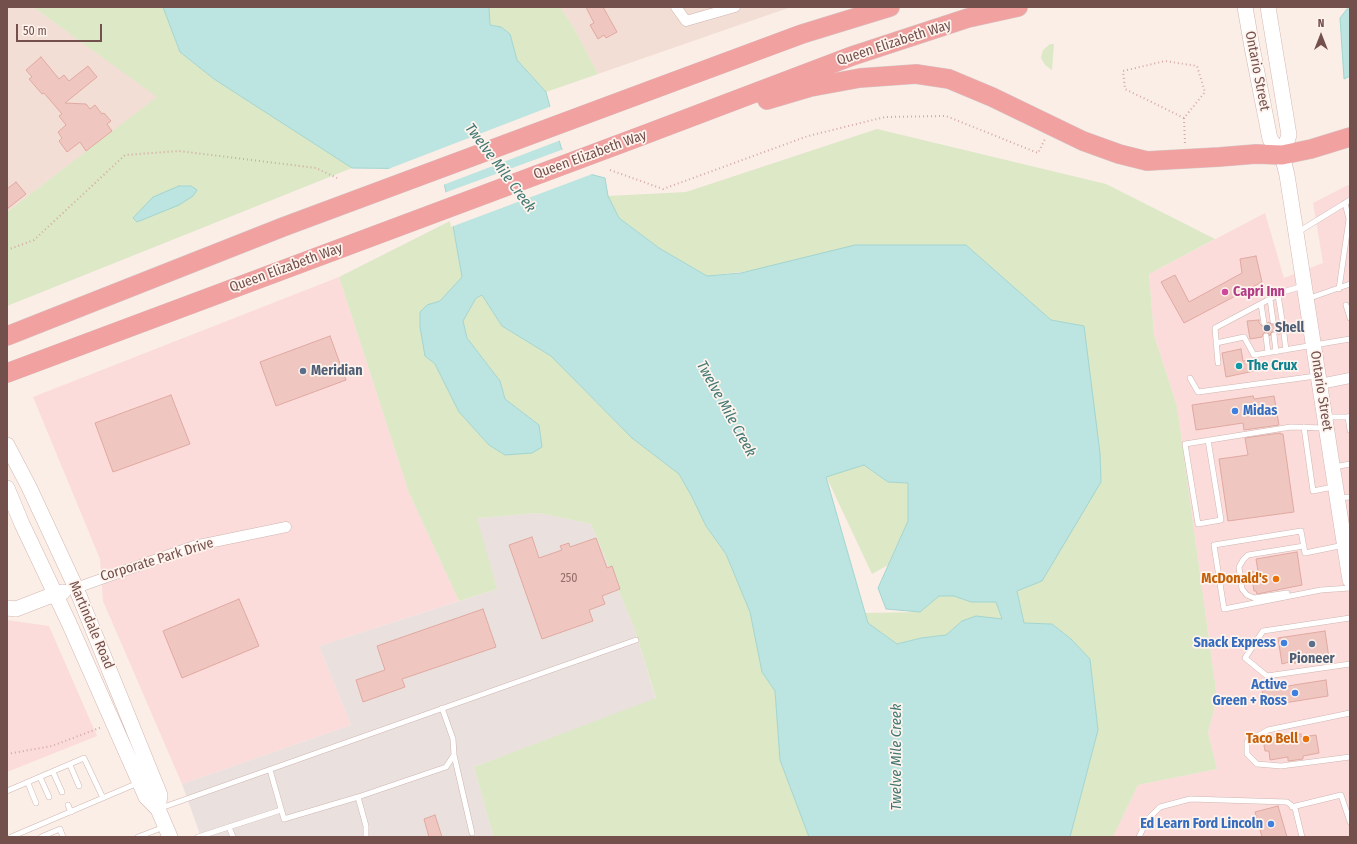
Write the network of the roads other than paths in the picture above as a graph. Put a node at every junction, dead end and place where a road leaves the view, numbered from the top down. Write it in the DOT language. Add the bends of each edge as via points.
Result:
graph roads {
  1 [pos="735,7"];
  2 [pos="855,7"];
  3 [pos="890,7"];
  4 [pos="1018,7"];
  5 [pos="1245,7"];
  6 [pos="1268,7"];
  7 [pos="679,11"];
  8 [pos="802,34"];
  9 [pos="641,136"];
  10 [pos="1350,137"];
  11 [pos="1282,155"];
  12 [pos="1348,201"];
  13 [pos="1349,219"];
  14 [pos="1296,233"];
  15 [pos="1350,284"];
  16 [pos="1339,288"];
  17 [pos="1305,292"];
  18 [pos="1278,295"];
  19 [pos="1270,299"];
  20 [pos="1261,304"];
  21 [pos="1346,305"];
  22 [pos="1350,318"];
  23 [pos="1282,320"];
  24 [pos="1273,322"];
  25 [pos="1264,323"];
  26 [pos="1284,334"];
  27 [pos="1274,335"];
  28 [pos="7,336"];
  29 [pos="1266,336"];
  30 [pos="1350,339"];
  31 [pos="1216,342"];
  32 [pos="1314,346"];
  33 [pos="1286,350"];
  34 [pos="1276,352"];
  35 [pos="1268,353"];
  36 [pos="1218,363"];
  37 [pos="7,373"];
  38 [pos="1190,378"];
  39 [pos="1350,378"];
  40 [pos="1319,380"];
  41 [pos="1349,417"];
  42 [pos="1326,423"];
  43 [pos="1304,427"];
  44 [pos="1350,430"];
  45 [pos="1208,440"];
  46 [pos="7,445"];
  47 [pos="1350,464"];
  48 [pos="1333,467"];
  49 [pos="7,488"];
  50 [pos="1341,494"];
  51 [pos="286,527"];
  52 [pos="1345,545"];
  53 [pos="1304,546"];
  54 [pos="1349,561"];
  55 [pos="1350,580"];
  56 [pos="76,588"];
  57 [pos="1350,588"];
  58 [pos="1305,593"];
  59 [pos="55,594"];
  60 [pos="7,608"];
  61 [pos="1350,618"];
  62 [pos="636,640"];
  63 [pos="1350,664"];
  64 [pos="442,708"];
  65 [pos="1350,713"];
  66 [pos="454,755"];
  67 [pos="1350,757"];
  68 [pos="70,765"];
  69 [pos="270,770"];
  70 [pos="53,772"];
  71 [pos="40,777"];
  72 [pos="139,782"];
  73 [pos="28,783"];
  74 [pos="79,786"];
  75 [pos="7,791"];
  76 [pos="62,792"];
  77 [pos="49,797"];
  78 [pos="358,797"];
  79 [pos="103,798"];
  80 [pos="36,803"];
  81 [pos="68,805"];
  82 [pos="1292,807"];
  83 [pos="158,809"];
  84 [pos="281,810"];
  85 [pos="55,811"];
  86 [pos="71,812"];
  87 [pos="42,816"];
  88 [pos="57,818"];
  89 [pos="1350,822"];
  90 [pos="44,823"];
  91 [pos="229,827"];
  92 [pos="168,832"];
  93 [pos="472,833"];
  94 [pos="11,837"];
  95 [pos="41,837"];
  96 [pos="62,837"];
  97 [pos="138,837"];
  98 [pos="198,837"];
  99 [pos="233,837"];
  100 [pos="366,837"];
  101 [pos="1139,837"];
  102 [pos="1302,837"];
  1 -- 7 [label="street" via="686,21"];
  2 -- 8 [label="highway"];
  3 -- 8 [label="highway"];
  4 -- 9 [label="highway, Queen Elizabeth Way" via="968,18 852,56"];
  5 -- 11 [label="main road, Ontario Street" via="1270,138"];
  6 -- 11 [label="main road, Ontario Street" via="1289,135"];
  8 -- 28 [label="highway" via="283,227"];
  9 -- 11 [label="highway" via="811,87 860,78 916,74 949,79 992,96 1083,141 1147,162 1256,154"];
  9 -- 37 [label="highway, Queen Elizabeth Way"];
  10 -- 11 [label="highway"];
  11 -- 14 [label="main road, Ontario Street"];
  12 -- 13 [label="lane"];
  12 -- 14 [label="lane"];
  13 -- 16 [label="lane"];
  14 -- 17 [label="main road, Ontario Street"];
  15 -- 16 [label="lane"];
  16 -- 17 [label="lane"];
  17 -- 18 [label="lane"];
  17 -- 32 [label="main road, Ontario Street"];
  18 -- 19 [label="lane"];
  18 -- 23 [label="lane"];
  19 -- 20 [label="lane"];
  19 -- 24 [label="lane"];
  20 -- 25 [label="lane"];
  20 -- 31 [label="lane" via="1215,328"];
  21 -- 22 [label="lane"];
  26 -- 33 [label="lane"];
  27 -- 34 [label="lane"];
  29 -- 35 [label="lane"];
  30 -- 32 [label="lane"];
  31 -- 35 [label="lane" via="1244,337 1254,355"];
  31 -- 36 [label="lane"];
  32 -- 33 [label="lane"];
  32 -- 40 [label="main road, Ontario Street"];
  33 -- 34 [label="lane"];
  34 -- 35 [label="lane"];
  38 -- 40 [label="lane" via="1198,392"];
  39 -- 40 [label="street"];
  40 -- 42 [label="main road, Ontario Street"];
  41 -- 42 [label="lane"];
  41 -- 44 [label="lane"];
  42 -- 43 [label="lane"];
  42 -- 48 [label="main road, Ontario Street"];
  43 -- 45 [label="lane"];
  43 -- 50 [label="lane" via="1313,491"];
  45 -- 45 [label="lane" via="1185,444 1198,524 1220,520"];
  46 -- 56 [label="main road, Martindale Road"];
  47 -- 48 [label="lane"];
  48 -- 50 [label="main road, Ontario Street"];
  49 -- 59 [label="main road, Martindale Road"];
  50 -- 52 [label="main road, Ontario Street"];
  51 -- 56 [label="street, Corporate Park Drive" via="194,546"];
  52 -- 53 [label="lane" via="1305,553"];
  52 -- 54 [label="main road, Ontario Street"];
  53 -- 58 [label="lane" via="1248,555 1239,568 1242,589 1254,598 1301,591"];
  53 -- 58 [label="lane" via="1301,531 1214,545 1224,609"];
  54 -- 55 [label="main road, Ontario Street"];
  56 -- 59 [label="main road"];
  56 -- 83 [label="main road, Martindale Road" via="160,795"];
  57 -- 58 [label="lane"];
  59 -- 60 [label="main road" via="16,609"];
  59 -- 72 [label="main road, Martindale Road"];
  61 -- 63 [label="lane" via="1263,631 1245,658 1267,676"];
  62 -- 64 [label="lane"];
  64 -- 66 [label="lane" via="453,739"];
  64 -- 69 [label="lane"];
  65 -- 67 [label="lane" via="1268,730 1247,742 1247,754 1257,764 1280,766"];
  66 -- 78 [label="lane" via="446,767"];
  66 -- 93 [label="lane"];
  68 -- 70 [label="lane"];
  68 -- 74 [label="lane"];
  68 -- 79 [label="lane" via="84,758"];
  69 -- 83 [label="lane"];
  69 -- 84 [label="lane"];
  70 -- 71 [label="lane"];
  70 -- 76 [label="lane"];
  71 -- 73 [label="lane"];
  71 -- 77 [label="lane"];
  72 -- 79 [label="lane"];
  72 -- 83 [label="main road, Martindale Road" via="146,797"];
  73 -- 75 [label="lane"];
  73 -- 80 [label="lane"];
  78 -- 84 [label="lane" via="284,819"];
  78 -- 100 [label="lane" via="366,826"];
  79 -- 86 [label="lane" via="85,802"];
  81 -- 86 [label="lane"];
  82 -- 89 [label="lane" via="1341,795"];
  82 -- 101 [label="lane" via="1287,802 1190,799 1160,807 1147,820"];
  82 -- 102 [label="lane" via="1295,808"];
  83 -- 92 [label="main road, Martindale Road"];
  84 -- 91 [label="lane"];
  85 -- 88 [label="lane"];
  86 -- 88 [label="lane"];
  87 -- 90 [label="lane"];
  88 -- 90 [label="lane"];
  90 -- 94 [label="lane"];
  91 -- 98 [label="lane"];
  91 -- 99 [label="lane"];
  92 -- 97 [label="lane"];
  95 -- 96 [label="lane" via="60,829"];
}
